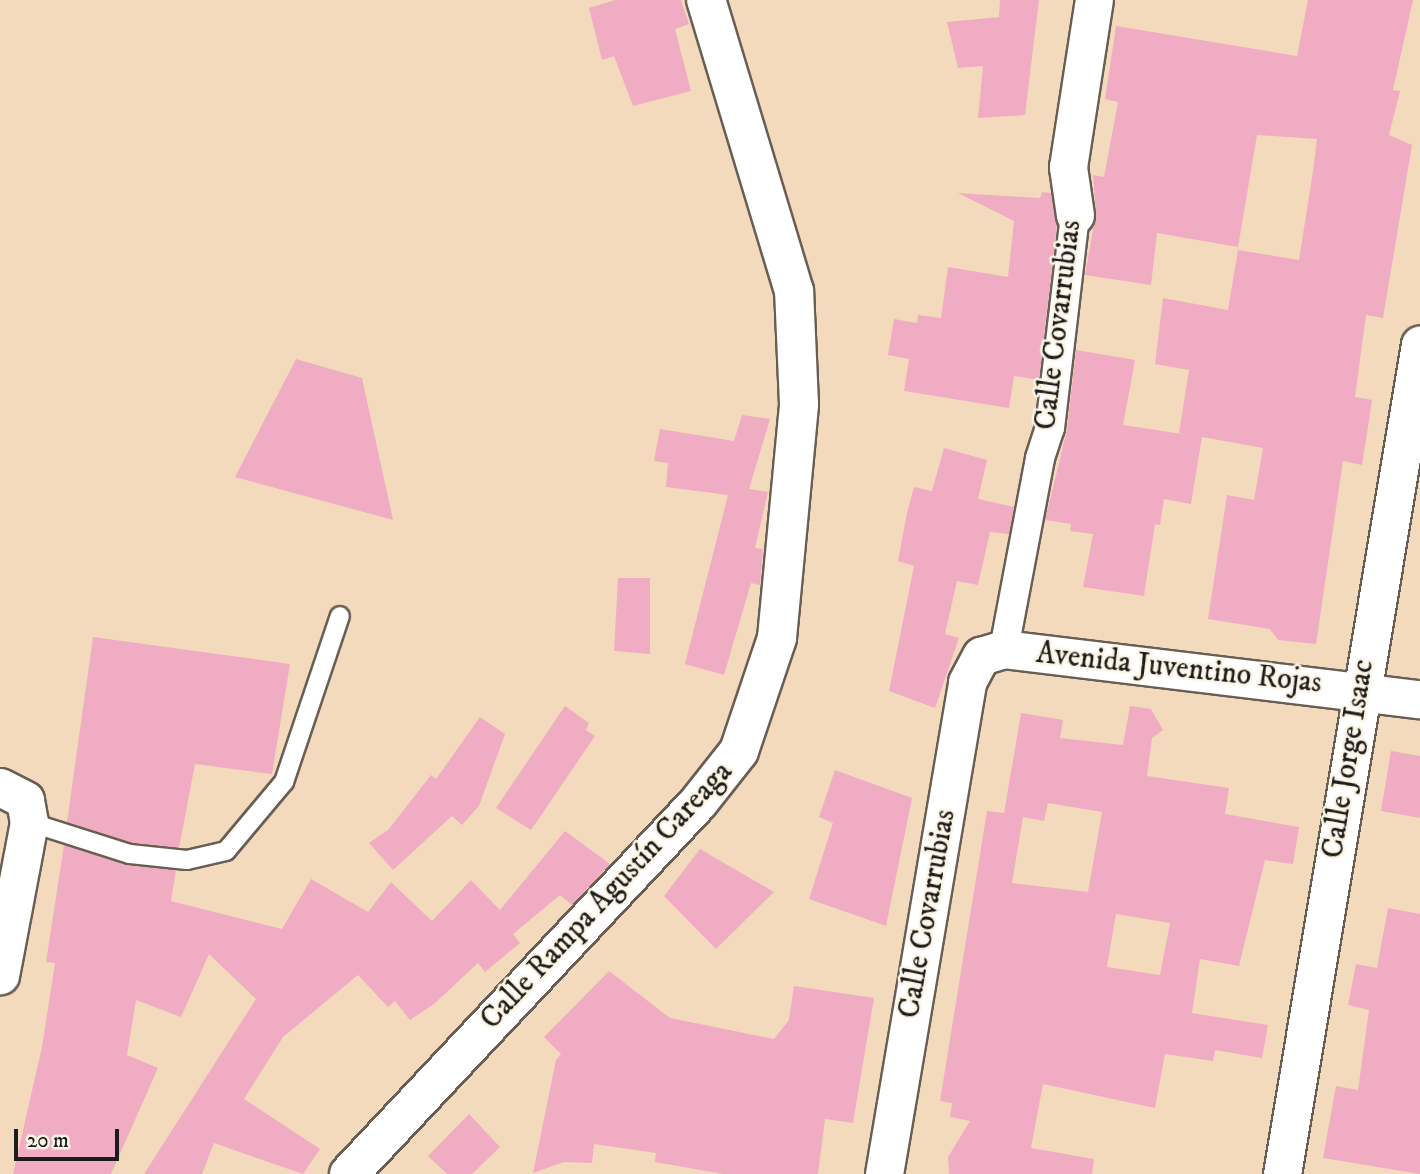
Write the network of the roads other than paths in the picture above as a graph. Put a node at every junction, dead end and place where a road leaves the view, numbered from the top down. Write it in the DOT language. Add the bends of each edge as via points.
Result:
graph roads {
  1 [pos="706,0"];
  2 [pos="1094,0"];
  3 [pos="1075,215"];
  4 [pos="1420,344"];
  5 [pos="340,616"];
  6 [pos="992,652"];
  7 [pos="1360,690"];
  8 [pos="1420,699"];
  9 [pos="0,787"];
  10 [pos="29,822"];
  11 [pos="0,975"];
  12 [pos="349,1174"];
  13 [pos="884,1174"];
  14 [pos="1282,1174"];
  1 -- 12 [label="street, Calle Rampa Agustín Careaga" via="794,290 799,404 777,638 739,751 698,803"];
  2 -- 3 [label="street, Calle Covarrubias" via="1068,167"];
  3 -- 6 [label="street, Calle Covarrubias" via="1050,429"];
  4 -- 7 [label="street, Calle Jorge Isaac"];
  5 -- 10 [label="lane" via="284,782 226,851 187,860 131,854"];
  6 -- 7 [label="street, Avenida Juventino Rojas"];
  6 -- 13 [label="street, Calle Covarrubias" via="967,682"];
  7 -- 8 [label="street, Avenida Juventino Rojas"];
  7 -- 14 [label="street, Calle Jorge Isaac"];
  9 -- 10 [label="street" via="25,800"];
  10 -- 11 [label="street"];
}
